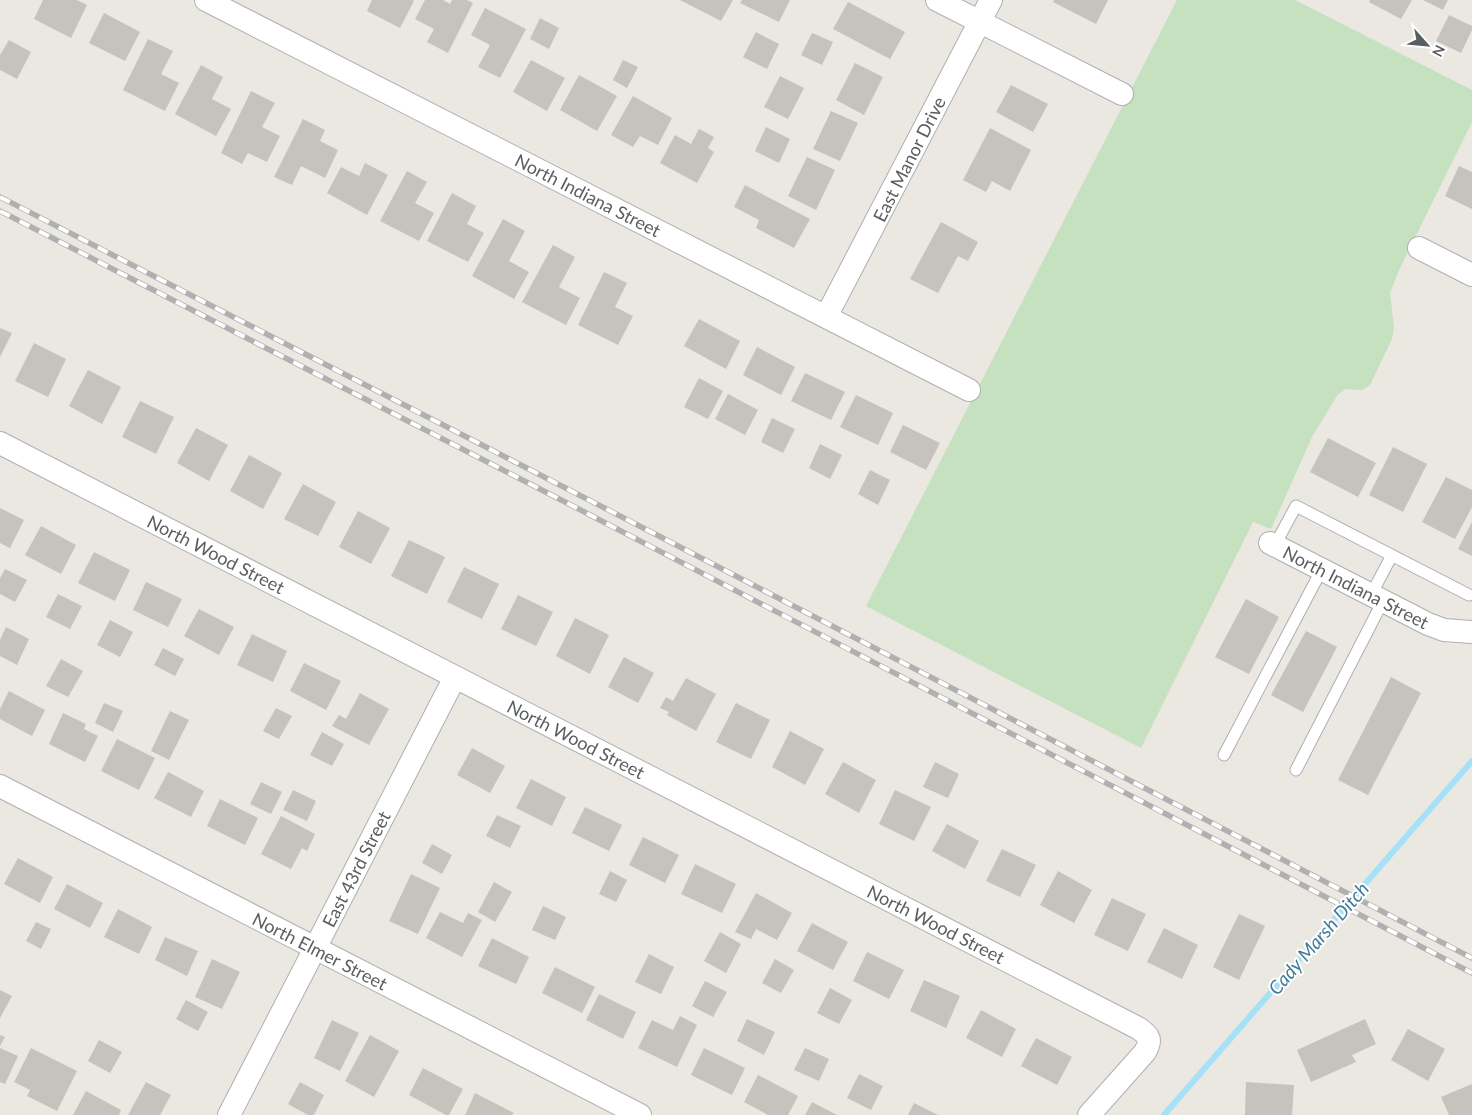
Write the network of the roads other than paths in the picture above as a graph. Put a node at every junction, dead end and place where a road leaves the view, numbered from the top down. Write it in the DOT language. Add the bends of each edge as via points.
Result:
graph roads {
  1 [pos="206,0"];
  2 [pos="937,0"];
  3 [pos="991,0"];
  4 [pos="980,22"];
  5 [pos="1122,94"];
  6 [pos="1419,248"];
  7 [pos="1472,275"];
  8 [pos="826,317"];
  9 [pos="969,390"];
  10 [pos="0,443"];
  11 [pos="1272,544"];
  12 [pos="1392,555"];
  13 [pos="1322,570"];
  14 [pos="1469,595"];
  15 [pos="1377,598"];
  16 [pos="1472,632"];
  17 [pos="455,676"];
  18 [pos="1224,755"];
  19 [pos="1296,770"];
  20 [pos="0,786"];
  21 [pos="315,949"];
  22 [pos="229,1115"];
  23 [pos="640,1115"];
  24 [pos="1089,1115"];
  1 -- 8 [label="street, North Indiana Street"];
  2 -- 4 [label="street"];
  3 -- 4 [label="street, East Manor Drive"];
  4 -- 5 [label="street"];
  4 -- 8 [label="street, East Manor Drive"];
  6 -- 7 [label="street"];
  8 -- 9 [label="street, North Indiana Street"];
  10 -- 17 [label="street, North Wood Street"];
  11 -- 12 [label="lane" via="1296,506"];
  11 -- 13 [label="street, North Indiana Street"];
  12 -- 14 [label="lane"];
  12 -- 15 [label="lane"];
  13 -- 15 [label="street, North Indiana Street"];
  13 -- 18 [label="lane"];
  15 -- 16 [label="street, North Indiana Street" via="1444,630"];
  15 -- 19 [label="lane"];
  17 -- 21 [label="street, East 43rd Street"];
  17 -- 24 [label="street, North Wood Street" via="1146,1033 1149,1044 1145,1052"];
  20 -- 21 [label="street, North Elmer Street"];
  21 -- 22 [label="street, East 43rd Street"];
  21 -- 23 [label="street, North Elmer Street"];
}
